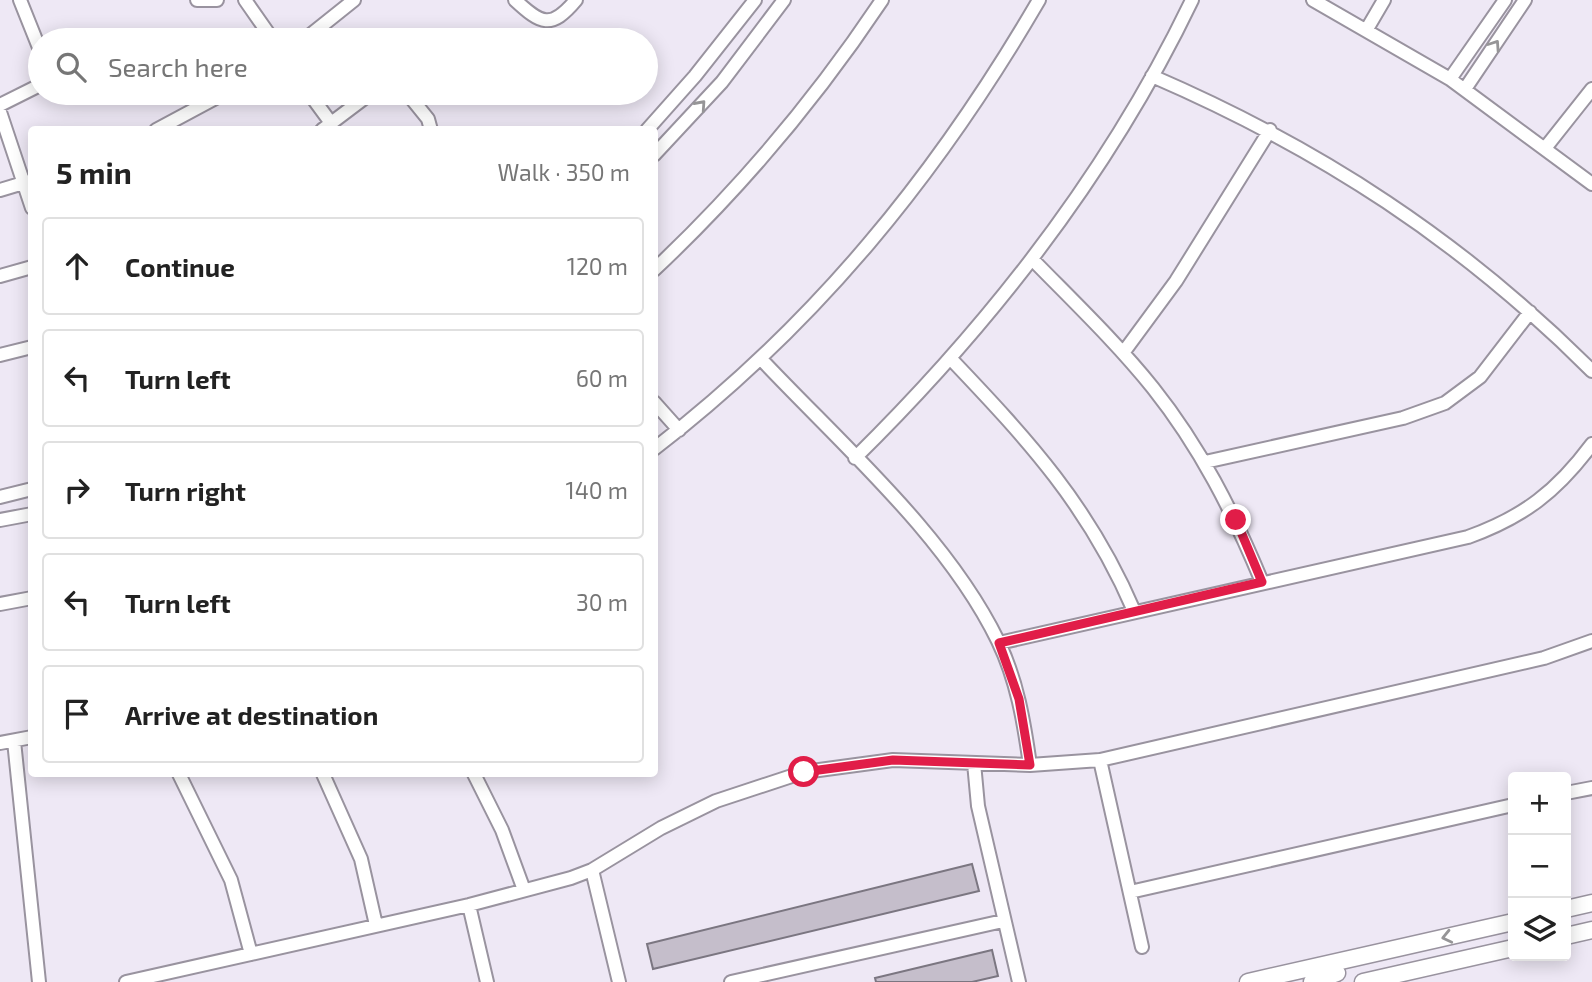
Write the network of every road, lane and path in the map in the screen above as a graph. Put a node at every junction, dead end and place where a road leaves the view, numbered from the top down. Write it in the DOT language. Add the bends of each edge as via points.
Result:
graph roads {
  1 [pos="20,0"];
  2 [pos="197,0"];
  3 [pos="217,0"];
  4 [pos="245,0"];
  5 [pos="354,0"];
  6 [pos="515,0"];
  7 [pos="576,0"];
  8 [pos="755,0"];
  9 [pos="784,0"];
  10 [pos="882,0"];
  11 [pos="1039,0"];
  12 [pos="1192,0"];
  13 [pos="1313,0"];
  14 [pos="1384,0"];
  15 [pos="1504,0"];
  16 [pos="1525,0"];
  17 [pos="31,28"];
  18 [pos="265,28"];
  19 [pos="319,28"];
  20 [pos="1367,29"];
  21 [pos="1152,76"];
  22 [pos="1450,79"];
  23 [pos="1465,89"];
  24 [pos="1592,89"];
  25 [pos="28,91"];
  26 [pos="0,104"];
  27 [pos="203,105"];
  28 [pos="315,105"];
  29 [pos="355,105"];
  30 [pos="417,105"];
  31 [pos="0,112"];
  32 [pos="163,126"];
  33 [pos="326,126"];
  34 [pos="429,126"];
  35 [pos="650,126"];
  36 [pos="1270,130"];
  37 [pos="1546,147"];
  38 [pos="658,151"];
  39 [pos="28,182"];
  40 [pos="1592,184"];
  41 [pos="0,190"];
  42 [pos="1032,260"];
  43 [pos="658,266"];
  44 [pos="28,268"];
  45 [pos="0,276"];
  46 [pos="1530,312"];
  47 [pos="28,348"];
  48 [pos="1123,353"];
  49 [pos="0,355"];
  50 [pos="761,359"];
  51 [pos="951,359"];
  52 [pos="1592,371"];
  53 [pos="658,407"];
  54 [pos="678,430"];
  55 [pos="1592,444"];
  56 [pos="658,446"];
  57 [pos="855,458"];
  58 [pos="1205,462"];
  59 [pos="28,490"];
  60 [pos="0,497"];
  61 [pos="28,514"];
  62 [pos="0,520"];
  63 [pos="1262,582"];
  64 [pos="28,599"];
  65 [pos="0,604"];
  66 [pos="1134,611"];
  67 [pos="1592,640"];
  68 [pos="999,643"];
  69 [pos="28,738"];
  70 [pos="14,741"];
  71 [pos="0,743"];
  72 [pos="1100,760"];
  73 [pos="974,763"];
  74 [pos="1030,765"];
  75 [pos="180,777"];
  76 [pos="324,777"];
  77 [pos="476,777"];
  78 [pos="1592,788"];
  79 [pos="1571,792"];
  80 [pos="1508,806"];
  81 [pos="592,870"];
  82 [pos="524,890"];
  83 [pos="1130,892"];
  84 [pos="1592,903"];
  85 [pos="469,905"];
  86 [pos="1571,908"];
  87 [pos="1003,921"];
  88 [pos="1508,923"];
  89 [pos="376,925"];
  90 [pos="1592,930"];
  91 [pos="1571,935"];
  92 [pos="1142,947"];
  93 [pos="1508,949"];
  94 [pos="1377,953"];
  95 [pos="251,954"];
  96 [pos="39,982"];
  97 [pos="126,982"];
  98 [pos="487,982"];
  99 [pos="619,982"];
  100 [pos="731,982"];
  101 [pos="1019,982"];
  102 [pos="1248,982"];
  103 [pos="1312,982"];
  104 [pos="1363,982"];
  1 -- 17 [label="street"];
  2 -- 3 [label="street"];
  4 -- 18 [label="street"];
  5 -- 19 [label="street"];
  6 -- 7 [label="street" via="534,18 549,21 563,15"];
  8 -- 35 [label="street"];
  38 -- 9 [label="street, one-way" via="722,82"];
  10 -- 43 [label="street" via="825,82 761,161"];
  11 -- 50 [label="street" via="996,74 909,196 820,301"];
  12 -- 21 [label="street"];
  13 -- 20 [label="street"];
  14 -- 20 [label="street"];
  15 -- 22 [label="street"];
  23 -- 16 [label="street, one-way"];
  20 -- 22 [label="street"];
  21 -- 36 [label="street"];
  21 -- 42 [label="street" via="1096,170"];
  22 -- 23 [label="street"];
  23 -- 37 [label="street"];
  24 -- 37 [label="street"];
  25 -- 26 [label="street"];
  27 -- 32 [label="street"];
  28 -- 33 [label="street"];
  29 -- 33 [label="street"];
  30 -- 34 [label="street"];
  31 -- 39 [label="street"];
  36 -- 46 [label="street" via="1369,188 1432,232"];
  36 -- 48 [label="street" via="1205,238"];
  37 -- 40 [label="street"];
  39 -- 41 [label="street"];
  42 -- 48 [label="street"];
  42 -- 51 [label="street"];
  44 -- 45 [label="street"];
  46 -- 52 [label="street"];
  46 -- 58 [label="street" via="1480,377 1445,403 1403,418"];
  47 -- 49 [label="street"];
  48 -- 58 [label="street"];
  50 -- 54 [label="street"];
  50 -- 57 [label="street"];
  51 -- 57 [label="street"];
  51 -- 66 [label="street" via="1027,439 1068,491 1104,549"];
  53 -- 54 [label="street"];
  54 -- 56 [label="street"];
  55 -- 63 [label="street" via="1539,503 1498,526 1468,537"];
  57 -- 68 [label="street" via="957,571"];
  58 -- 63 [label="street"];
  59 -- 60 [label="street"];
  61 -- 62 [label="street"];
  63 -- 66 [label="street"];
  64 -- 65 [label="street"];
  66 -- 68 [label="street"];
  67 -- 72 [label="street" via="1544,658"];
  68 -- 74 [label="street" via="1019,699"];
  69 -- 70 [label="street"];
  70 -- 71 [label="street"];
  70 -- 96 [label="street"];
  72 -- 74 [label="street"];
  72 -- 83 [label="street"];
  73 -- 74 [label="street"];
  73 -- 81 [label="street" via="848,764 774,781 688,814"];
  73 -- 87 [label="street" via="978,806"];
  75 -- 95 [label="street" via="231,880"];
  76 -- 89 [label="street" via="361,859"];
  77 -- 82 [label="street"];
  78 -- 79 [label="street"];
  80 -- 83 [label="street"];
  81 -- 82 [label="street"];
  81 -- 99 [label="street"];
  82 -- 85 [label="street"];
  83 -- 92 [label="street"];
  84 -- 86 [label="street"];
  85 -- 89 [label="street"];
  85 -- 98 [label="street"];
  87 -- 100 [label="street"];
  87 -- 101 [label="street"];
  88 -- 94 [label="street, one-way"];
  89 -- 95 [label="street"];
  90 -- 91 [label="street"];
  93 -- 104 [label="street"];
  94 -- 102 [label="street"];
  94 -- 103 [label="street" via="1353,969"];
  95 -- 97 [label="street"];
}
